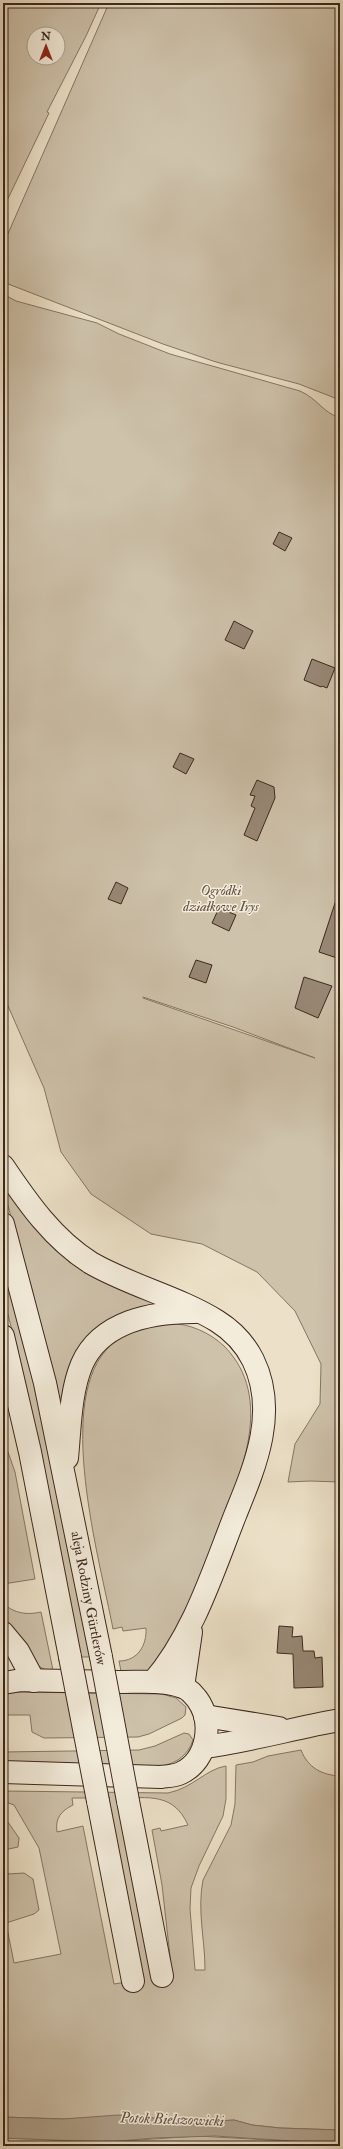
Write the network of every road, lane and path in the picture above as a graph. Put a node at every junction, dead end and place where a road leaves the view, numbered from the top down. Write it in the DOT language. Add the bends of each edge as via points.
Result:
graph roads {
  1 [pos="3,1166"];
  2 [pos="3,1224"];
  3 [pos="199,1312"];
  4 [pos="3,1336"];
  5 [pos="3,1402"];
  6 [pos="30,1452"];
  7 [pos="65,1477"];
  8 [pos="192,1623"];
  9 [pos="3,1633"];
  10 [pos="4,1678"];
  11 [pos="34,1680"];
  12 [pos="153,1682"];
  13 [pos="183,1687"];
  14 [pos="205,1716"];
  15 [pos="340,1720"];
  16 [pos="288,1729"];
  17 [pos="204,1748"];
  18 [pos="3,1772"];
  19 [pos="162,1976"];
  20 [pos="133,1982"];
  1 -- 3 [label="main road" via="27,1202 56,1236 90,1262"];
  2 -- 7 [label="main road, aleja Rodziny Gürtlerów" via="36,1346"];
  3 -- 7 [label="main road" via="177,1312 140,1319 116,1327 94,1344 82,1364 76,1383"];
  3 -- 8 [label="main road" via="218,1321 248,1349 260,1375 265,1400 264,1424 258,1455"];
  4 -- 6 [label="main road"];
  5 -- 6 [label="main road"];
  6 -- 20 [label="main road, bridge"];
  7 -- 19 [label="main road, aleja Rodziny Gürtlerów, bridge"];
  8 -- 12 [label="main road" via="168,1663"];
  8 -- 13 [label="main road"];
  9 -- 11 [label="main road" via="18,1651"];
  10 -- 11 [label="main road"];
  11 -- 12 [label="main road"];
  12 -- 13 [label="main road"];
  13 -- 14 [label="main road" via="197,1699"];
  14 -- 16 [label="main road"];
  14 -- 17 [label="main road"];
  15 -- 16 [label="main road"];
  16 -- 17 [label="main road"];
  17 -- 18 [label="main road" via="198,1760 182,1773 170,1776"];
}
